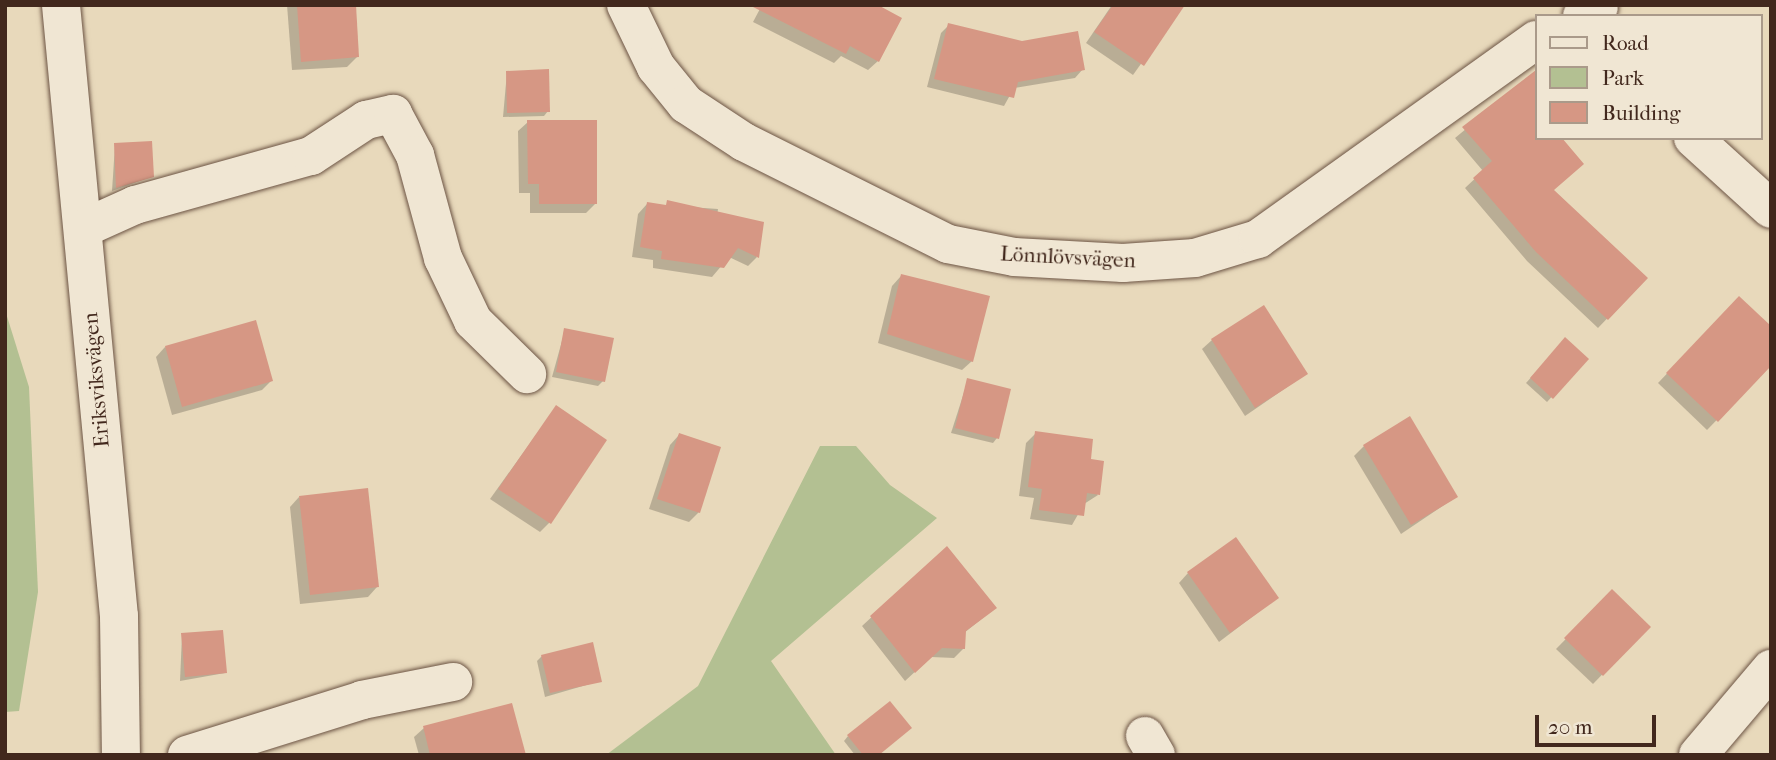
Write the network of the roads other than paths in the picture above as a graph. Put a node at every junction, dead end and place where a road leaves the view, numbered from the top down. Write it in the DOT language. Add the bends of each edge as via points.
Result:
graph roads {
  1 [pos="61,5"];
  2 [pos="626,5"];
  3 [pos="1534,41"];
  4 [pos="1695,140"];
  5 [pos="1771,209"];
  6 [pos="84,228"];
  7 [pos="527,374"];
  8 [pos="1771,669"];
  9 [pos="453,682"];
  10 [pos="121,755"];
  11 [pos="187,755"];
  12 [pos="1698,755"];
  1 -- 6 [label="street, Eriksviksvägen"];
  2 -- 3 [label="street, Lönnlövsvägen" via="656,67 686,104 744,142 948,244 1014,257 1123,263 1195,258 1258,239"];
  4 -- 5 [label="street"];
  6 -- 7 [label="street" via="135,205 311,156 366,120 393,114 415,155 443,258 473,321"];
  6 -- 10 [label="street, Eriksviksvägen" via="118,616"];
  8 -- 12 [label="street"];
  9 -- 11 [label="street" via="362,700"];
}
